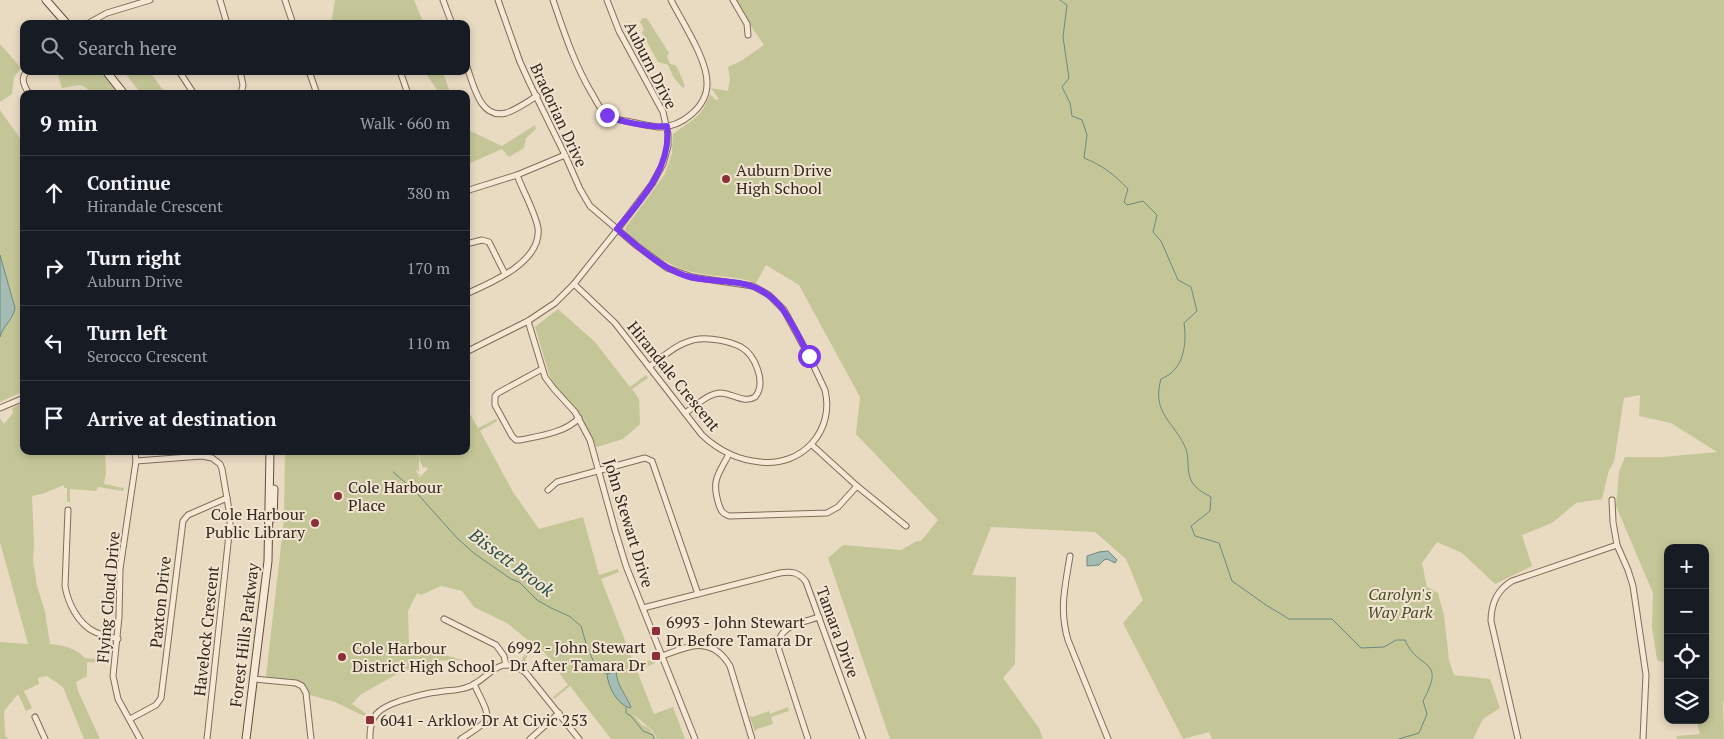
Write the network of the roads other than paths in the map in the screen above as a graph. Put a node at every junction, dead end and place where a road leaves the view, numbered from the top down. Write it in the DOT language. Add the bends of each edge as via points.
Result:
graph roads {
  1 [pos="46,0"];
  2 [pos="150,0"];
  3 [pos="220,0"];
  4 [pos="285,0"];
  5 [pos="443,0"];
  6 [pos="498,0"];
  7 [pos="554,0"];
  8 [pos="607,0"];
  9 [pos="671,0"];
  10 [pos="733,0"];
  11 [pos="64,20"];
  12 [pos="94,20"];
  13 [pos="226,20"];
  14 [pos="292,20"];
  15 [pos="450,20"];
  16 [pos="748,36"];
  17 [pos="470,74"];
  18 [pos="24,75"];
  19 [pos="109,75"];
  20 [pos="182,75"];
  21 [pos="241,75"];
  22 [pos="311,75"];
  23 [pos="401,75"];
  24 [pos="27,90"];
  25 [pos="121,90"];
  26 [pos="191,90"];
  27 [pos="242,90"];
  28 [pos="316,90"];
  29 [pos="407,90"];
  30 [pos="537,96"];
  31 [pos="667,126"];
  32 [pos="565,155"];
  33 [pos="517,175"];
  34 [pos="470,190"];
  35 [pos="617,229"];
  36 [pos="470,243"];
  37 [pos="505,274"];
  38 [pos="574,284"];
  39 [pos="470,292"];
  40 [pos="528,321"];
  41 [pos="470,350"];
  42 [pos="649,366"];
  43 [pos="542,369"];
  44 [pos="20,400"];
  45 [pos="0,408"];
  46 [pos="686,413"];
  47 [pos="579,418"];
  48 [pos="812,445"];
  49 [pos="729,454"];
  50 [pos="135,455"];
  51 [pos="270,455"];
  52 [pos="274,455"];
  53 [pos="136,461"];
  54 [pos="598,470"];
  55 [pos="857,486"];
  56 [pos="548,490"];
  57 [pos="227,498"];
  58 [pos="1612,500"];
  59 [pos="68,510"];
  60 [pos="906,526"];
  61 [pos="269,535"];
  62 [pos="1616,545"];
  63 [pos="1070,556"];
  64 [pos="698,594"];
  65 [pos="643,608"];
  66 [pos="819,617"];
  67 [pos="444,619"];
  68 [pos="118,639"];
  69 [pos="662,656"];
  70 [pos="506,664"];
  71 [pos="253,679"];
  72 [pos="474,684"];
  73 [pos="559,713"];
  74 [pos="36,717"];
  75 [pos="130,719"];
  76 [pos="45,739"];
  77 [pos="140,739"];
  78 [pos="208,739"];
  79 [pos="246,739"];
  80 [pos="311,739"];
  81 [pos="370,739"];
  82 [pos="460,739"];
  83 [pos="530,739"];
  84 [pos="579,739"];
  85 [pos="695,739"];
  86 [pos="752,739"];
  87 [pos="808,739"];
  88 [pos="863,739"];
  89 [pos="1108,739"];
  90 [pos="1518,739"];
  91 [pos="1643,739"];
  1 -- 11 [label="main road"];
  2 -- 12 [label="street" via="107,12"];
  3 -- 13 [label="street"];
  4 -- 14 [label="street"];
  5 -- 15 [label="street"];
  6 -- 30 [label="street, Bradorian Drive" via="520,62"];
  7 -- 31 [label="street" via="570,52 604,113 616,120"];
  8 -- 31 [label="street, Auburn Drive"];
  9 -- 31 [label="street" via="705,65 708,86 704,101 698,108 684,120"];
  10 -- 16 [label="street" via="747,24"];
  17 -- 30 [label="street" via="485,108 498,114 508,113"];
  18 -- 24 [label="street" via="22,78"];
  19 -- 25 [label="main road"];
  20 -- 26 [label="street"];
  21 -- 27 [label="street"];
  22 -- 28 [label="street"];
  23 -- 29 [label="street"];
  30 -- 32 [label="street, Bradorian Drive"];
  31 -- 35 [label="street, Auburn Drive" via="668,146 660,171"];
  32 -- 33 [label="street"];
  32 -- 35 [label="street, Bradorian Drive" via="585,199"];
  33 -- 34 [label="street"];
  33 -- 37 [label="street" via="538,234 531,254"];
  35 -- 38 [label="street, Auburn Drive"];
  35 -- 48 [label="street, Hirandale Crescent" via="667,268 692,277 753,286 782,306 824,385 825,422"];
  36 -- 37 [label="street" via="488,241"];
  37 -- 39 [label="street"];
  38 -- 40 [label="street, Auburn Drive" via="555,303"];
  38 -- 42 [label="street, Hirandale Crescent" via="615,323"];
  40 -- 41 [label="street, Auburn Drive"];
  40 -- 43 [label="street, John Stewart Drive"];
  42 -- 46 [label="street, Hirandale Crescent"];
  42 -- 46 [label="street" via="675,348 697,339 728,342 749,354 760,377 755,397 747,400 715,394"];
  43 -- 47 [label="street, John Stewart Drive" via="554,390"];
  43 -- 47 [label="street" via="495,396 495,407 512,436 522,440 566,427"];
  44 -- 45 [label="street"];
  46 -- 49 [label="street, Hirandale Crescent" via="702,435"];
  47 -- 54 [label="street, John Stewart Drive" via="590,440"];
  48 -- 49 [label="street, Hirandale Crescent" via="797,456 778,462 760,462"];
  48 -- 55 [label="street"];
  49 -- 55 [label="street" via="715,488 720,509 730,516 827,514 838,508"];
  50 -- 53 [label="street, Flying Cloud Drive"];
  51 -- 61 [label="main road, Forest Hills Parkway"];
  52 -- 61 [label="main road, Forest Hills Parkway"];
  53 -- 57 [label="street, Havelock Crescent" via="210,456 221,466"];
  53 -- 68 [label="street, Flying Cloud Drive" via="120,568"];
  54 -- 56 [label="street" via="558,482"];
  54 -- 64 [label="street" via="645,458 653,462"];
  54 -- 65 [label="street, John Stewart Drive"];
  55 -- 60 [label="street"];
  57 -- 75 [label="street, Paxton Drive" via="183,520 161,698 156,705"];
  57 -- 78 [label="street, Havelock Crescent" via="230,525"];
  58 -- 62 [label="street"];
  59 -- 68 [label="street" via="66,592 76,614 87,627 98,634"];
  61 -- 71 [label="main road, Forest Hills Parkway"];
  62 -- 90 [label="street" via="1512,581 1496,598 1491,621"];
  62 -- 91 [label="street" via="1633,586 1646,675"];
  63 -- 89 [label="street" via="1063,600 1064,625"];
  64 -- 65 [label="street, Tamara Drive"];
  64 -- 66 [label="street, Tamara Drive" via="792,572 806,582"];
  65 -- 69 [label="street, John Stewart Drive"];
  66 -- 87 [label="street" via="789,627 778,642"];
  66 -- 88 [label="street, Tamara Drive"];
  67 -- 70 [label="street" via="496,645"];
  68 -- 75 [label="street, Flying Cloud Drive" via="114,682 118,699"];
  69 -- 85 [label="street, John Stewart Drive"];
  69 -- 86 [label="street" via="694,645 711,648 723,656 730,666"];
  70 -- 72 [label="street"];
  70 -- 73 [label="street" via="526,672"];
  71 -- 79 [label="main road, Forest Hills Parkway"];
  71 -- 80 [label="street" via="296,683 303,687"];
  72 -- 81 [label="street" via="384,706 372,720"];
  72 -- 82 [label="street" via="486,711 486,719"];
  73 -- 83 [label="street"];
  73 -- 84 [label="street"];
  74 -- 76 [label="street"];
  75 -- 77 [label="street, Flying Cloud Drive"];
}
